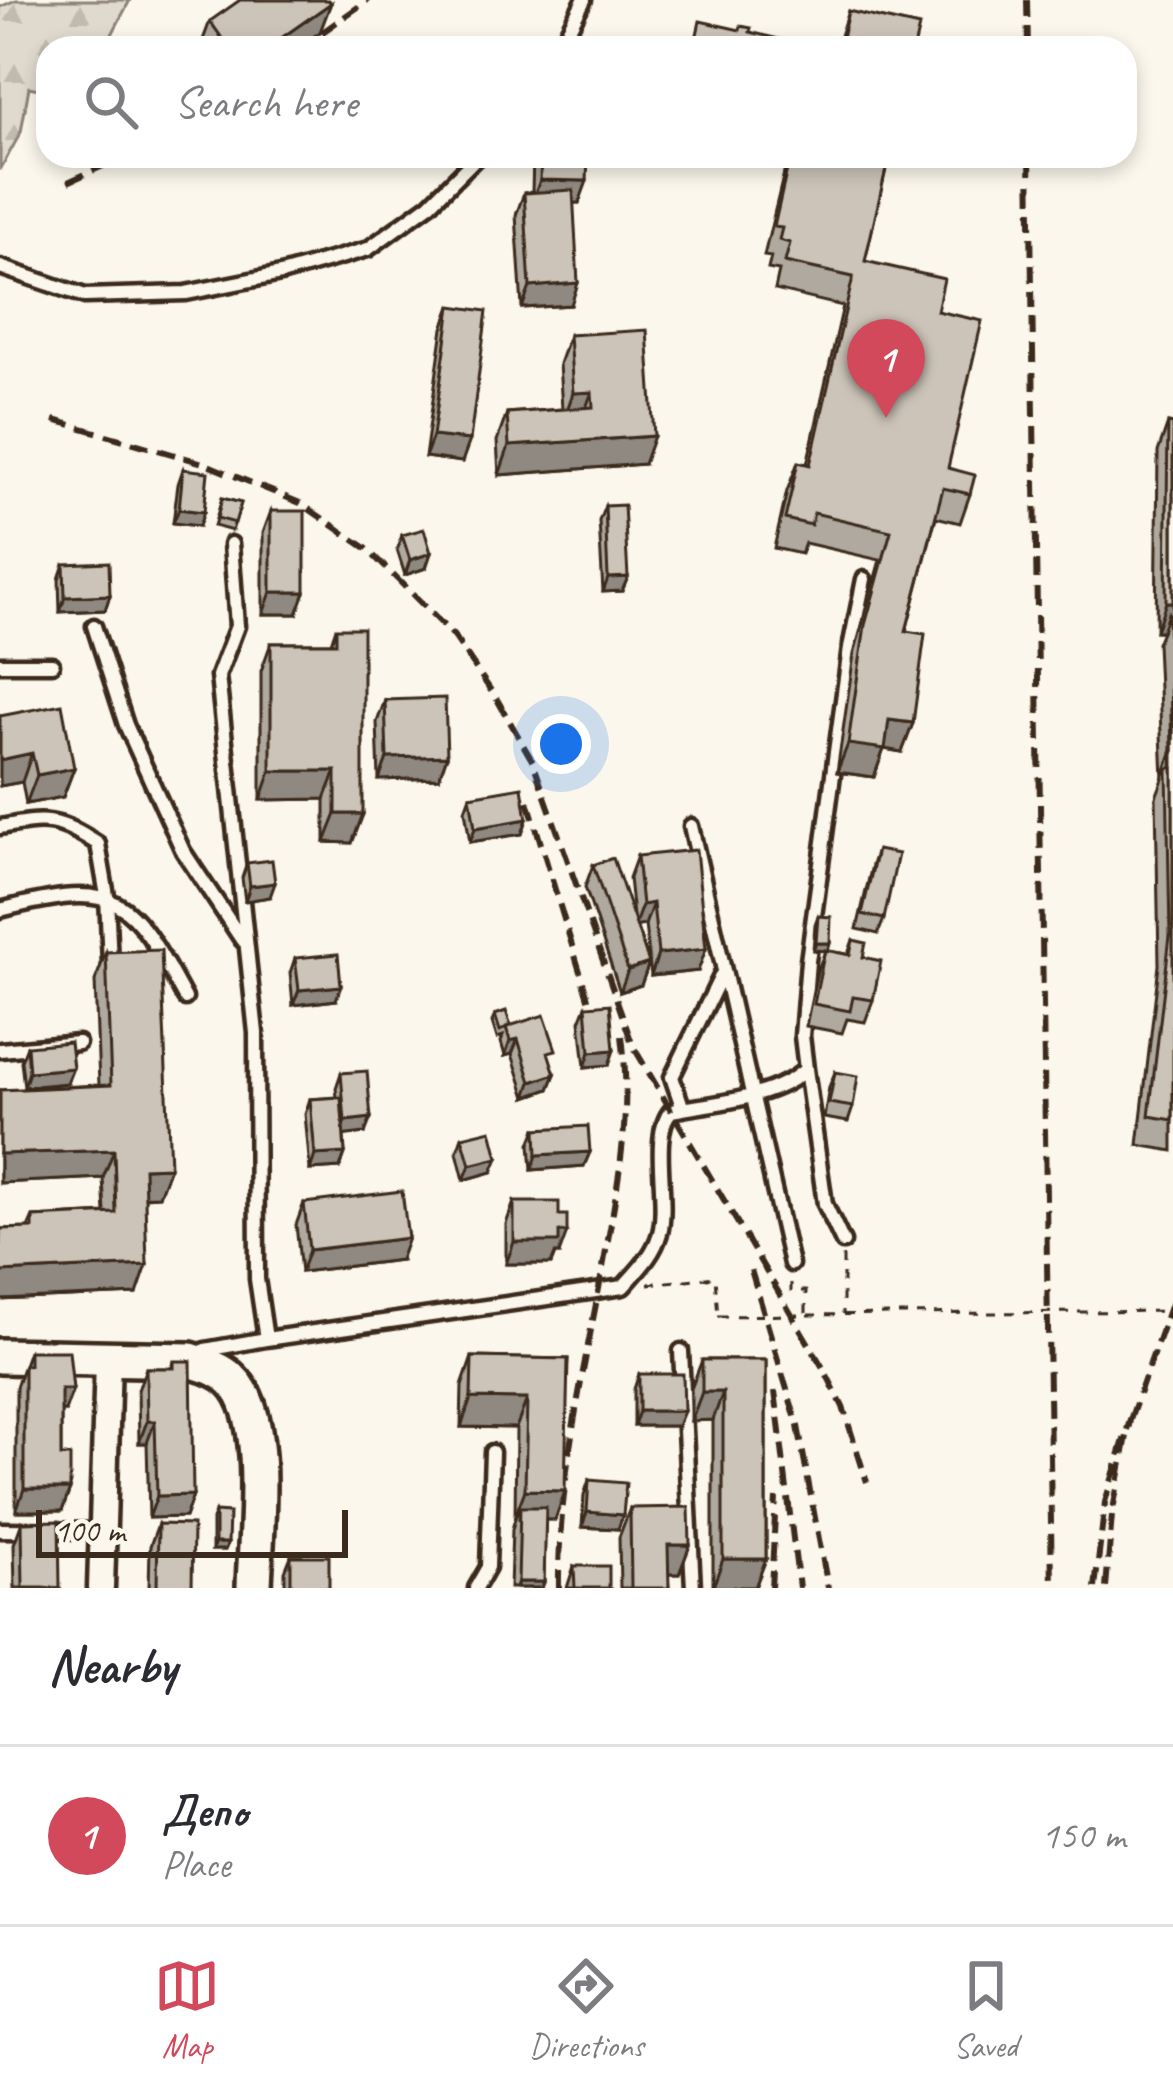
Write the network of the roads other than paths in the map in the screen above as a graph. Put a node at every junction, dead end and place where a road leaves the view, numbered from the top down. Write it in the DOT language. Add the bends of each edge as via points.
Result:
graph roads {
  1 [pos="584,0"];
  2 [pos="565,36"];
  3 [pos="466,168"];
  4 [pos="0,267"];
  5 [pos="231,544"];
  6 [pos="864,579"];
  7 [pos="94,626"];
  8 [pos="0,664"];
  9 [pos="52,664"];
  10 [pos="0,826"];
  11 [pos="691,826"];
  12 [pos="107,896"];
  13 [pos="0,910"];
  14 [pos="246,946"];
  15 [pos="110,965"];
  16 [pos="724,971"];
  17 [pos="185,998"];
  18 [pos="78,1043"];
  19 [pos="0,1050"];
  20 [pos="806,1069"];
  21 [pos="751,1094"];
  22 [pos="682,1109"];
  23 [pos="843,1242"];
  24 [pos="791,1264"];
  25 [pos="266,1339"];
  26 [pos="681,1351"];
  27 [pos="0,1356"];
  28 [pos="108,1360"];
  29 [pos="190,1360"];
  30 [pos="492,1452"];
  31 [pos="670,1514"];
  32 [pos="689,1514"];
  33 [pos="0,1531"];
  34 [pos="103,1531"];
  35 [pos="101,1588"];
  36 [pos="254,1588"];
  37 [pos="476,1588"];
  38 [pos="693,1588"];
  1 -- 2 [label="lane"];
  3 -- 4 [label="lane" via="368,249 281,274 186,293 85,296"];
  5 -- 14 [label="lane" via="237,626 218,676"];
  6 -- 20 [label="lane" via="808,961"];
  7 -- 14 [label="lane" via="126,725 183,850"];
  8 -- 9 [label="lane"];
  10 -- 12 [label="lane" via="41,818 98,844"];
  11 -- 16 [label="lane"];
  12 -- 13 [label="lane" via="51,897"];
  12 -- 15 [label="lane"];
  12 -- 17 [label="lane" via="147,927"];
  14 -- 25 [label="lane"];
  16 -- 21 [label="lane"];
  16 -- 22 [label="lane" via="672,1077"];
  18 -- 19 [label="lane"];
  20 -- 21 [label="lane"];
  20 -- 23 [label="lane" via="825,1204"];
  21 -- 22 [label="lane"];
  21 -- 24 [label="lane"];
  22 -- 25 [label="lane" via="665,1118 661,1139 662,1229 623,1287"];
  25 -- 29 [label="lane"];
  26 -- 32 [label="lane"];
  27 -- 28 [label="main road"];
  28 -- 29 [label="main road"];
  28 -- 34 [label="street"];
  29 -- 36 [label="main road" via="232,1379 252,1414"];
  30 -- 37 [label="lane" via="488,1567"];
  31 -- 32 [label="lane"];
  32 -- 38 [label="lane"];
  33 -- 34 [label="lane"];
  34 -- 35 [label="street"];
}
